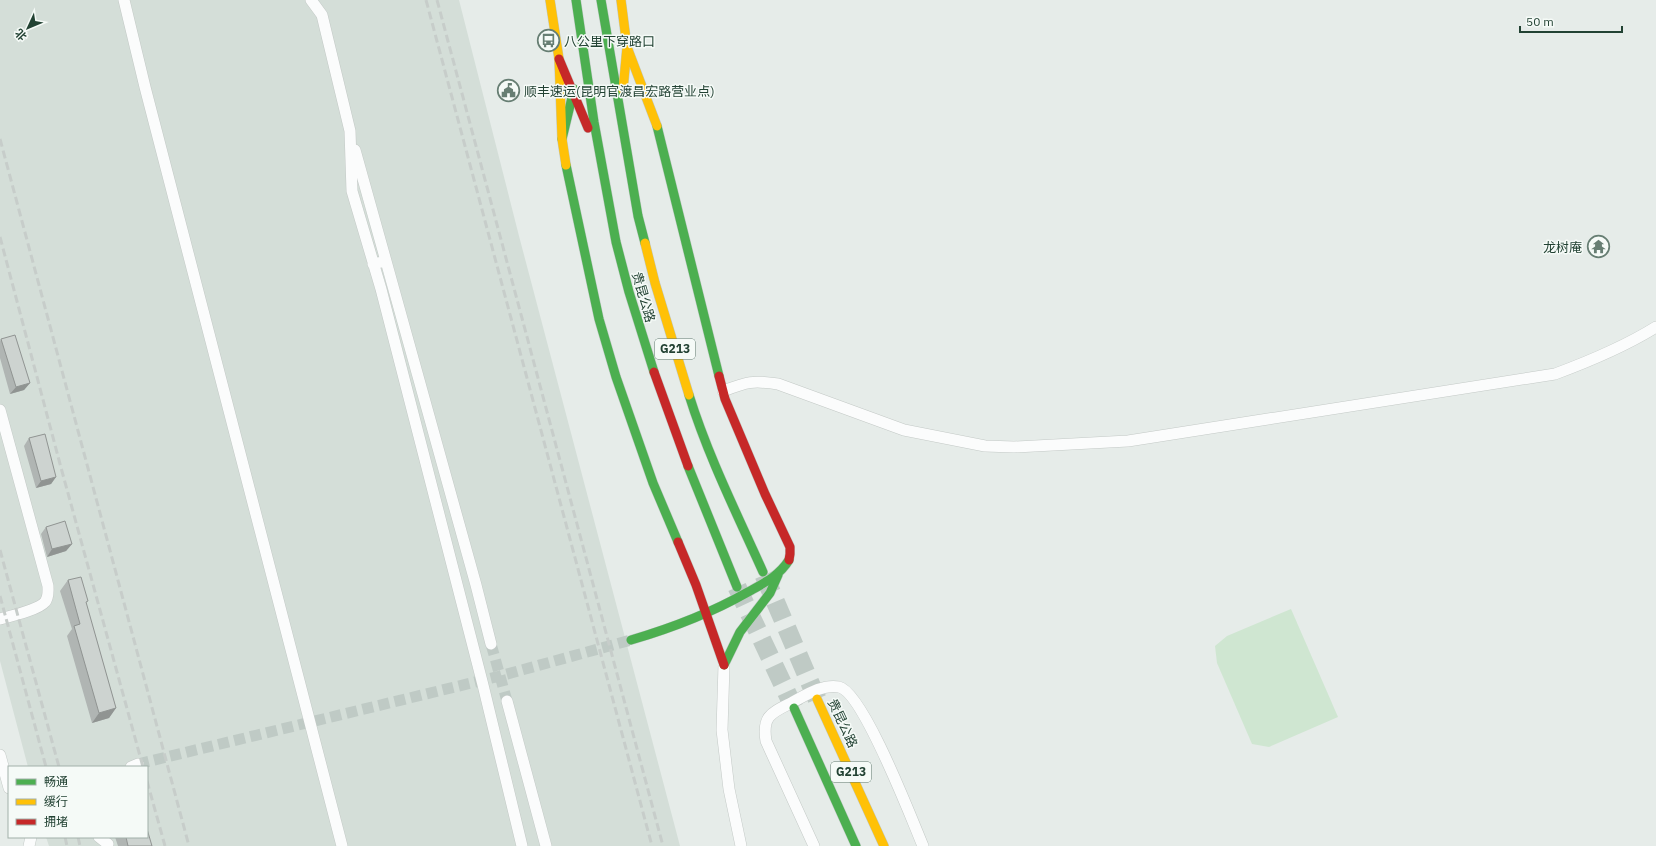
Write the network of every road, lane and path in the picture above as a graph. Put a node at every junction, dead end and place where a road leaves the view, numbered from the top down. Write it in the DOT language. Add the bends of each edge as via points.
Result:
graph roads {
  1 [pos="124,0"];
  2 [pos="311,0"];
  3 [pos="550,0"];
  4 [pos="576,0"];
  5 [pos="601,0"];
  6 [pos="621,0"];
  7 [pos="583,45"];
  8 [pos="627,47"];
  9 [pos="559,59"];
  10 [pos="574,93"];
  11 [pos="620,116"];
  12 [pos="350,133"];
  13 [pos="562,139"];
  14 [pos="600,159"];
  15 [pos="386,262"];
  16 [pos="373,264"];
  17 [pos="1656,327"];
  18 [pos="723,391"];
  19 [pos="0,410"];
  20 [pos="763,572"];
  21 [pos="778,574"];
  22 [pos="737,587"];
  23 [pos="705,616"];
  24 [pos="0,619"];
  25 [pos="631,640"];
  26 [pos="491,644"];
  27 [pos="724,665"];
  28 [pos="817,699"];
  29 [pos="507,701"];
  30 [pos="794,708"];
  31 [pos="0,755"];
  32 [pos="8,784"];
  33 [pos="342,846"];
  34 [pos="522,846"];
  35 [pos="546,846"];
  36 [pos="741,846"];
  37 [pos="814,846"];
  38 [pos="856,846"];
  39 [pos="884,846"];
  40 [pos="923,846"];
  1 -- 33 [label="street"];
  2 -- 12 [label="street" via="322,15"];
  3 -- 9 [label="main road"];
  4 -- 7 [label="main road, 贵昆公路 / G213"];
  5 -- 11 [label="main road, 贵昆公路 / G213"];
  6 -- 8 [label="main road"];
  7 -- 10 [label="main road"];
  7 -- 14 [label="main road, 贵昆公路 / G213"];
  8 -- 11 [label="main road"];
  8 -- 18 [label="main road" via="656,121"];
  9 -- 10 [label="main road"];
  9 -- 13 [label="main road"];
  10 -- 13 [label="main road"];
  10 -- 14 [label="main road"];
  11 -- 20 [label="main road, 贵昆公路 / G213" via="638,216 694,411"];
  12 -- 15 [label="street"];
  12 -- 16 [label="street" via="352,190"];
  13 -- 23 [label="main road" via="566,176 585,262 616,377 653,483 696,585"];
  14 -- 22 [label="main road, 贵昆公路 / G213" via="617,248 648,358 694,484"];
  15 -- 16 [label="street"];
  15 -- 26 [label="street"];
  16 -- 34 [label="street" via="484,685"];
  17 -- 18 [label="street" via="1628,343 1555,374 1128,441 1014,447 985,446 904,430 778,384 759,381"];
  18 -- 21 [label="main road" via="765,494 790,547 789,561"];
  19 -- 24 [label="street" via="46,578 48,594 45,602 39,606"];
  21 -- 23 [label="main road"];
  21 -- 27 [label="main road" via="770,593 740,632"];
  23 -- 25 [label="main road"];
  23 -- 27 [label="main road"];
  27 -- 36 [label="street" via="722,730"];
  28 -- 39 [label="main road, 贵昆公路 / G213"];
  29 -- 35 [label="street"];
  30 -- 38 [label="main road, G213"];
  31 -- 32 [label="street"];
  37 -- 40 [label="street" via="766,741 764,728 769,716 779,709 819,688 840,687 850,694 872,728"];
}
